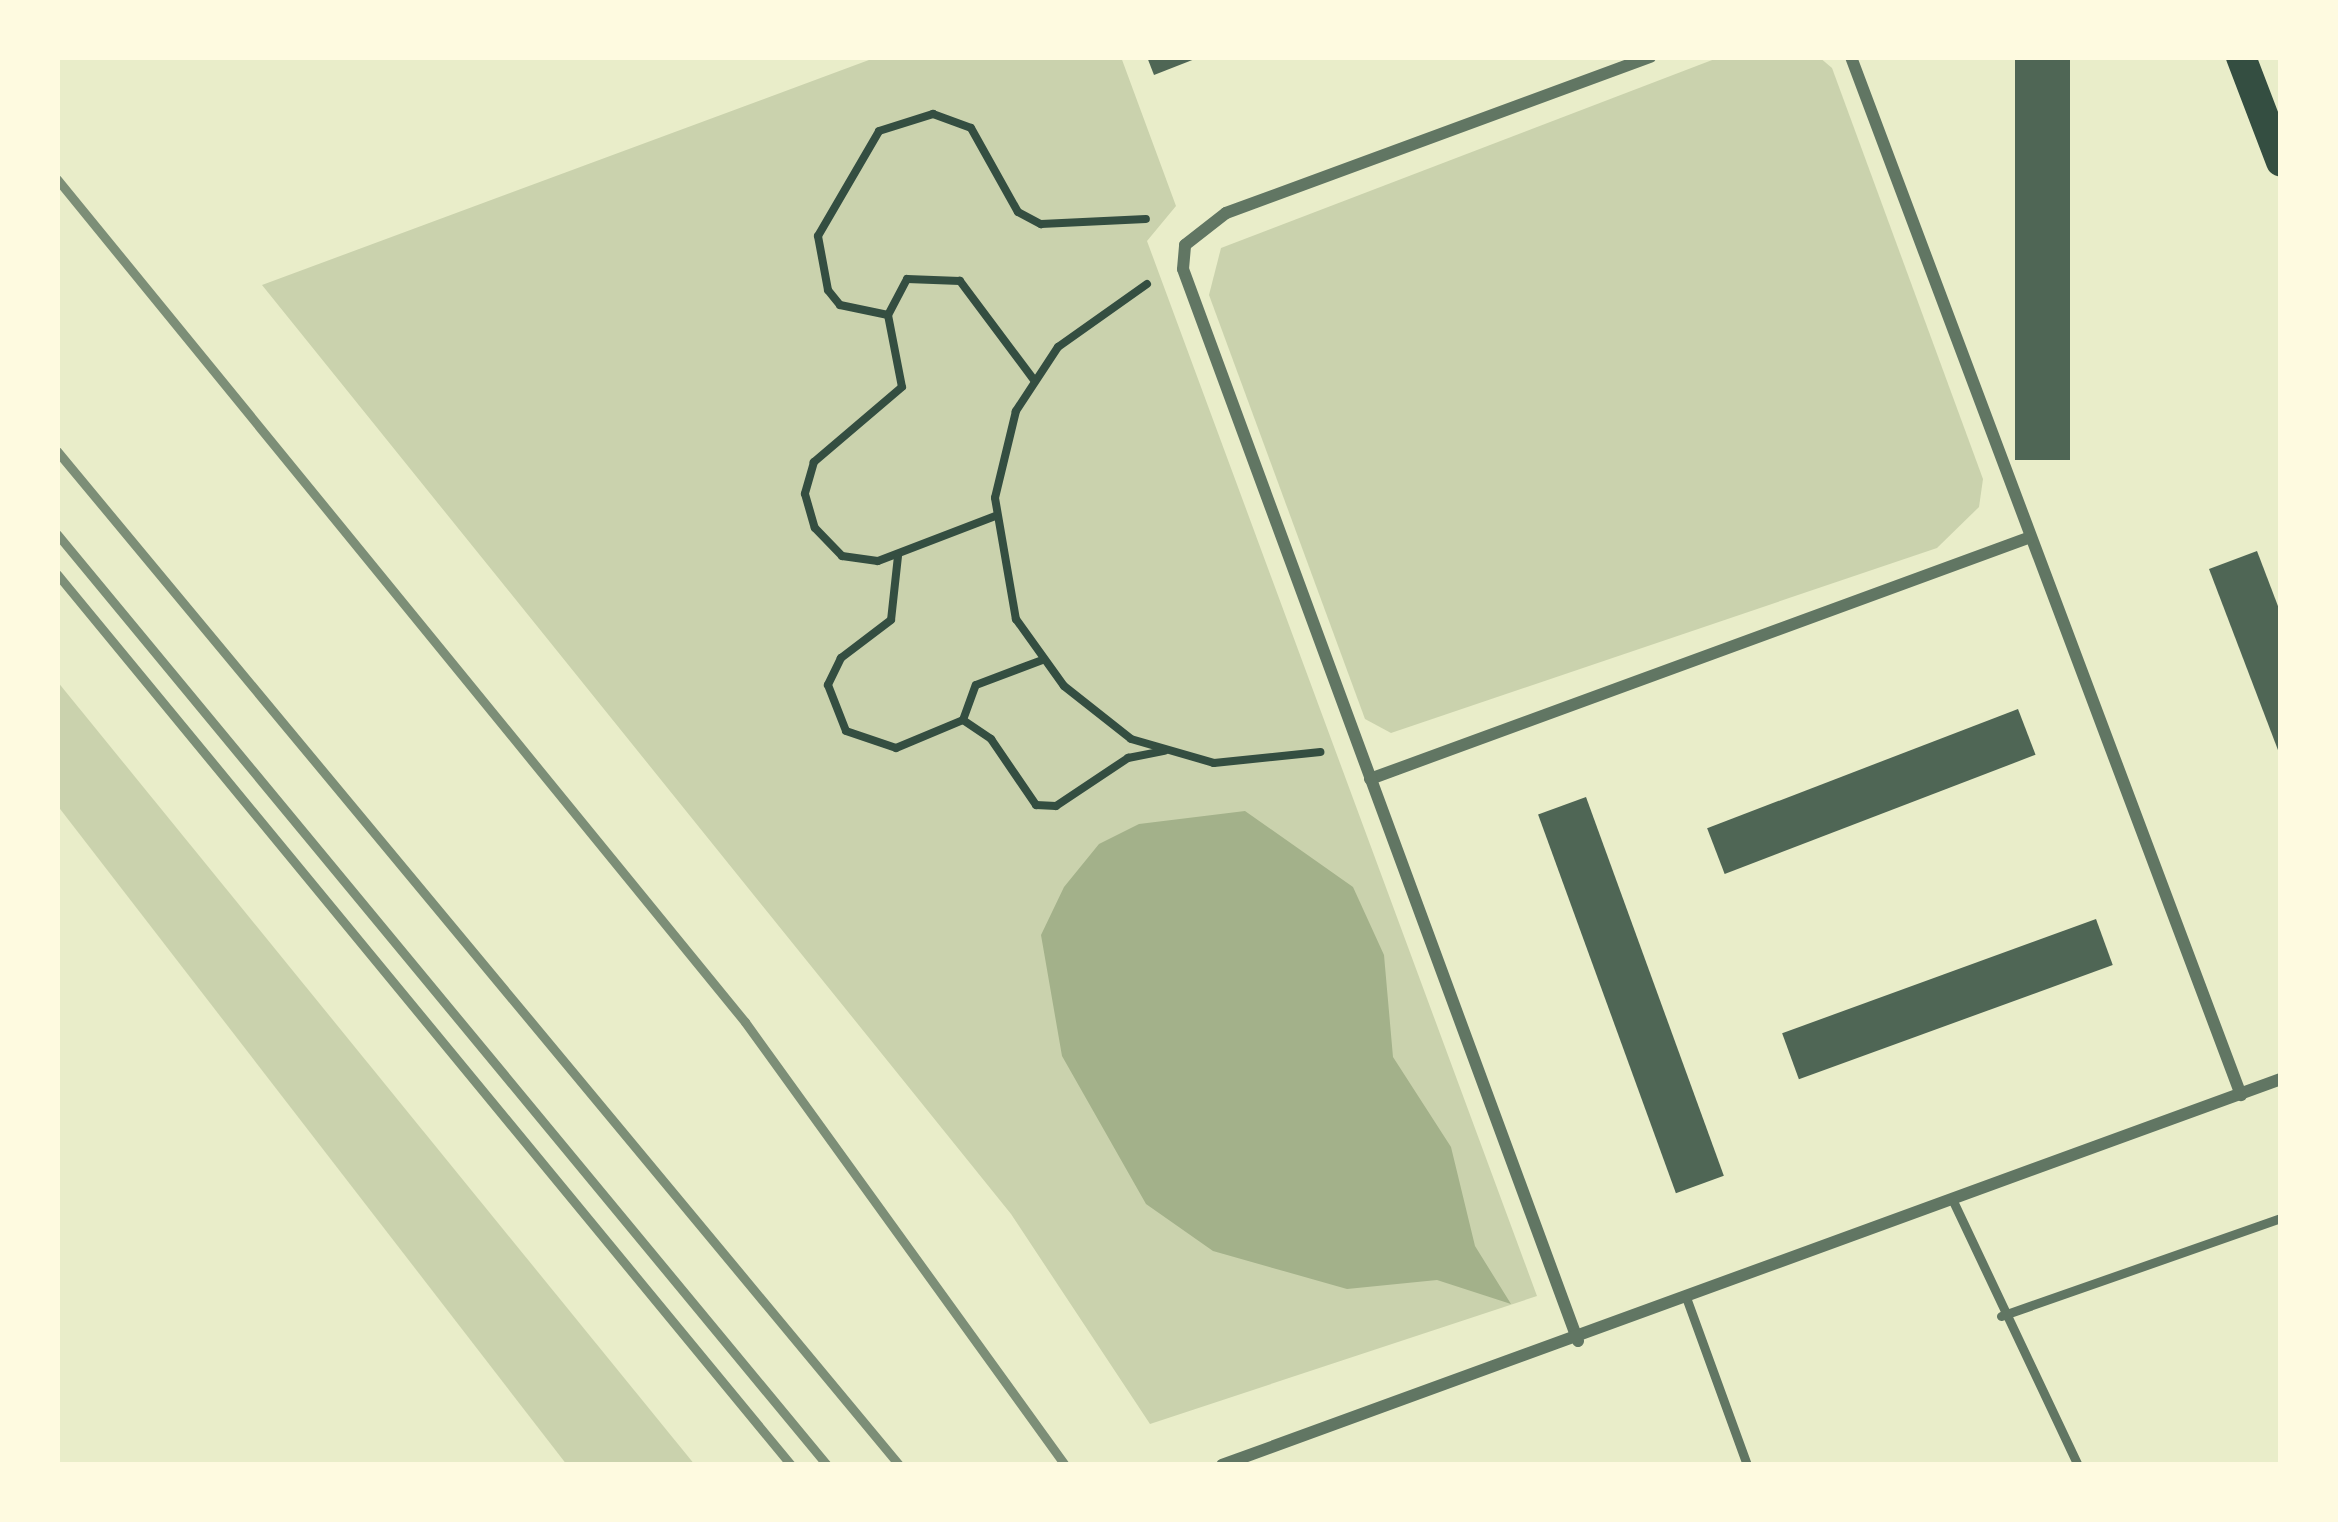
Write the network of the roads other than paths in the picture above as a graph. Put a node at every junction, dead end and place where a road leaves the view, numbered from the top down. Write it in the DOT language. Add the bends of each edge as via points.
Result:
graph roads {
  1 [pos="1650,57"];
  2 [pos="1851,57"];
  3 [pos="2241,57"];
  4 [pos="2281,162"];
  5 [pos="2028,538"];
  6 [pos="1370,779"];
  7 [pos="2281,1079"];
  8 [pos="2241,1094"];
  9 [pos="1953,1202"];
  10 [pos="2281,1217"];
  11 [pos="1688,1300"];
  12 [pos="2001,1316"];
  13 [pos="1578,1341"];
  14 [pos="1222,1465"];
  15 [pos="1747,1465"];
  16 [pos="2078,1465"];
  1 -- 6 [label="street" via="1226,212 1185,245 1189,298"];
  2 -- 5 [label="street"];
  3 -- 4 [label="main road"];
  5 -- 6 [label="street"];
  5 -- 8 [label="street"];
  6 -- 13 [label="street"];
  7 -- 8 [label="street"];
  8 -- 9 [label="street"];
  9 -- 11 [label="street"];
  9 -- 12 [label="lane"];
  10 -- 12 [label="lane"];
  11 -- 13 [label="street"];
  11 -- 15 [label="lane"];
  12 -- 16 [label="lane" via="2040,1369"];
  13 -- 14 [label="street"];
}
